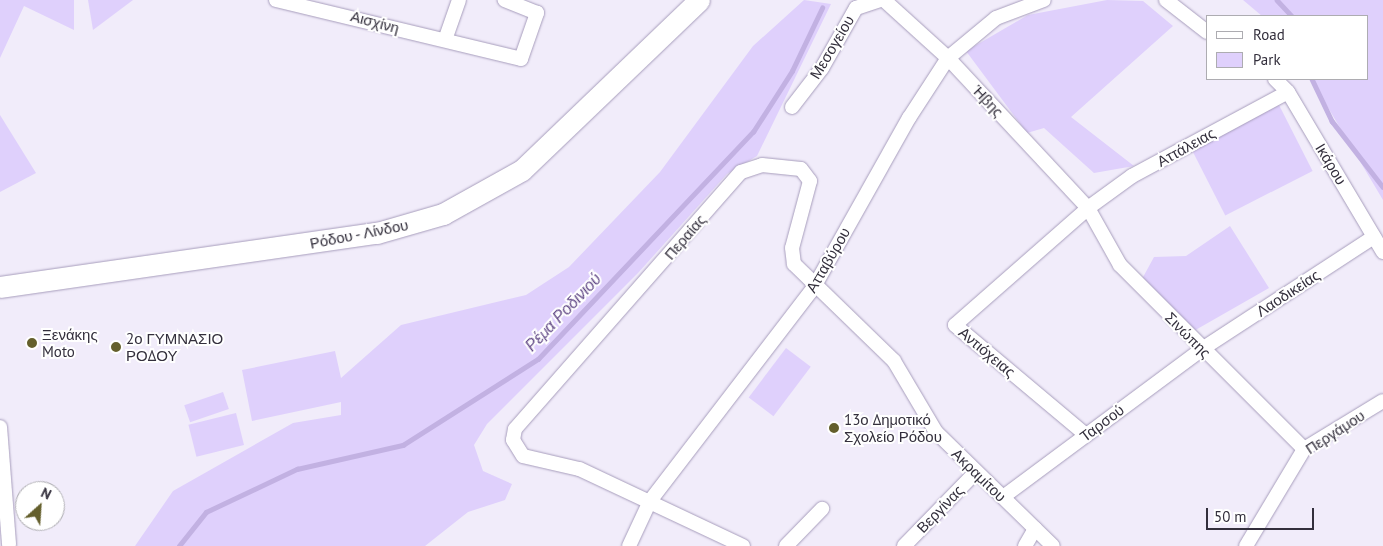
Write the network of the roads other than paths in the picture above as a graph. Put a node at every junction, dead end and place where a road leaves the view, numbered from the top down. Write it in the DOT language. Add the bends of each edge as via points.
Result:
graph roads {
  1 [pos="276,0"];
  2 [pos="459,0"];
  3 [pos="505,0"];
  4 [pos="699,0"];
  5 [pos="882,0"];
  6 [pos="1044,0"];
  7 [pos="1166,0"];
  8 [pos="1206,31"];
  9 [pos="445,40"];
  10 [pos="948,58"];
  11 [pos="1276,80"];
  12 [pos="1288,92"];
  13 [pos="792,107"];
  14 [pos="1088,208"];
  15 [pos="1374,237"];
  16 [pos="1383,252"];
  17 [pos="0,287"];
  18 [pos="814,287"];
  19 [pos="1202,349"];
  20 [pos="1383,400"];
  21 [pos="0,427"];
  22 [pos="1086,435"];
  23 [pos="1304,449"];
  24 [pos="976,472"];
  25 [pos="1002,498"];
  26 [pos="650,501"];
  27 [pos="822,508"];
  28 [pos="1035,529"];
  29 [pos="9,545"];
  30 [pos="629,546"];
  31 [pos="743,546"];
  32 [pos="786,546"];
  33 [pos="904,546"];
  34 [pos="1025,546"];
  35 [pos="1053,546"];
  36 [pos="1246,546"];
  1 -- 9 [label="street, Αισχίνη"];
  2 -- 9 [label="street"];
  3 -- 9 [label="street, Αισχίνη" via="537,12 521,59"];
  4 -- 17 [label="main road, Ρόδου - Λίνδου" via="522,170 443,214 377,233"];
  5 -- 10 [label="street, Ήβης"];
  5 -- 13 [label="street, Μεσογείου" via="856,8 822,68"];
  6 -- 10 [label="street, Ατταβύρου" via="996,18"];
  7 -- 8 [label="street"];
  10 -- 14 [label="street, Ήβης"];
  10 -- 18 [label="street, Ατταβύρου" via="909,118"];
  11 -- 12 [label="street, Ικάρου"];
  12 -- 14 [label="street, Αττάλειας" via="1132,176"];
  12 -- 15 [label="street, Ικάρου"];
  14 -- 19 [label="street, Σινώπης" via="1120,265"];
  14 -- 22 [label="street, Αντιόχειας" via="955,325"];
  15 -- 16 [label="street, Ικάρου"];
  15 -- 19 [label="street, Λαοδικείας"];
  18 -- 24 [label="street, Ακραμίτου" via="894,361 936,432"];
  18 -- 26 [label="street, Ατταβύρου"];
  18 -- 26 [label="street, Περαίας" via="794,264 792,248 810,181 801,170 789,166 762,165 741,172 515,429 516,450 579,469"];
  19 -- 22 [label="street, Ταρσού"];
  19 -- 23 [label="street, Σινώπης"];
  20 -- 23 [label="street, Περγάμου"];
  21 -- 29 [label="street"];
  22 -- 25 [label="street, Ταρσού"];
  23 -- 36 [label="street, Περγάμου"];
  24 -- 25 [label="street, Ακραμίτου"];
  24 -- 33 [label="street, Βεργίνας"];
  25 -- 28 [label="street, Ακραμίτου"];
  26 -- 30 [label="street, Ατταβύρου"];
  26 -- 31 [label="street"];
  27 -- 32 [label="street"];
  28 -- 34 [label="street"];
  28 -- 35 [label="street, Ακραμίτου"];
}
